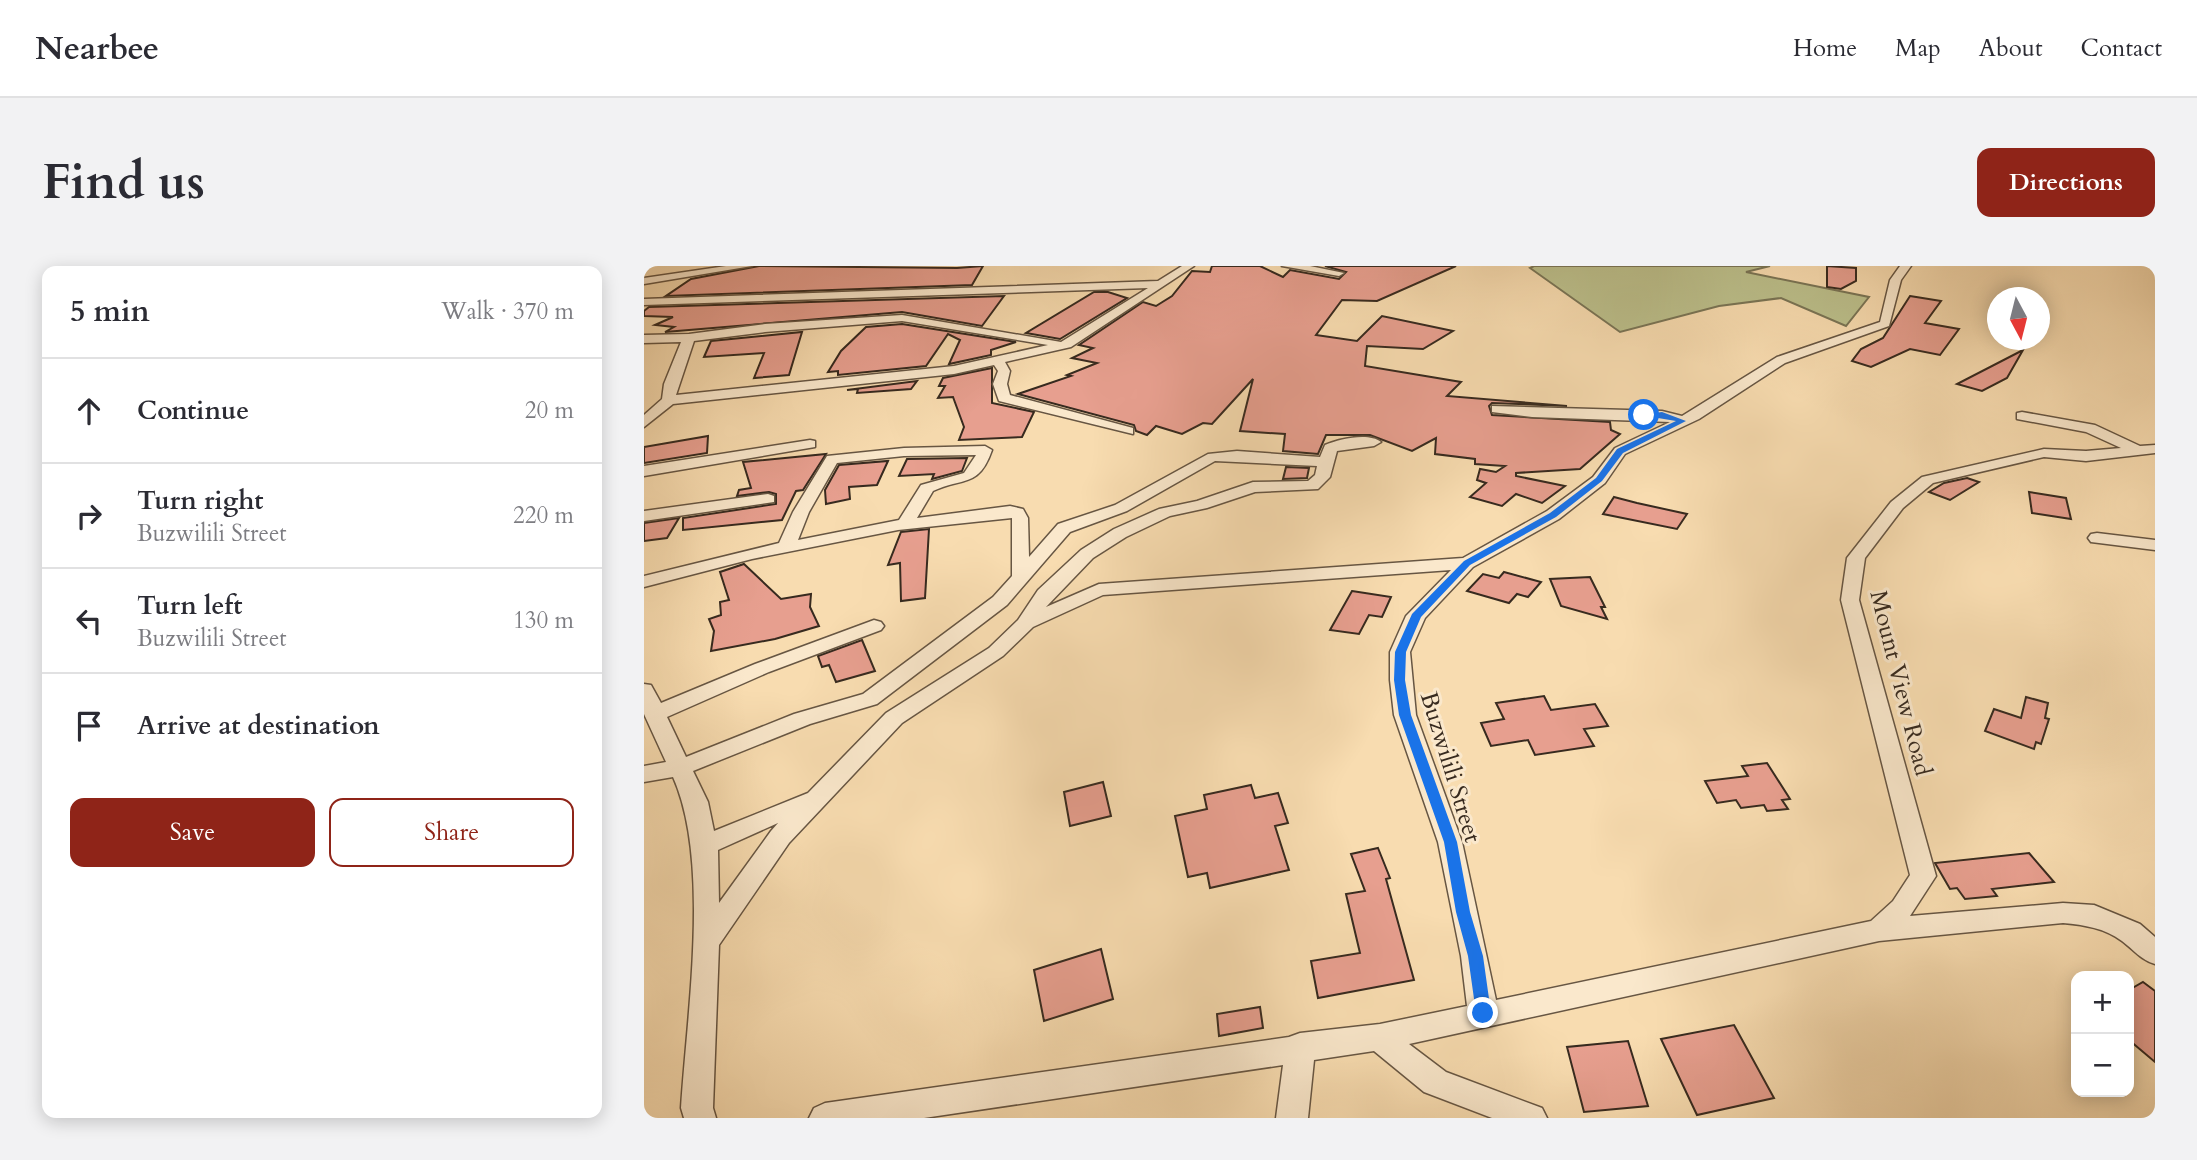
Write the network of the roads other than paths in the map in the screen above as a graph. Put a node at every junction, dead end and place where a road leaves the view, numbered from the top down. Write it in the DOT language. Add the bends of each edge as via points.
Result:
graph roads {
  1 [pos="747,266"];
  2 [pos="1189,266"];
  3 [pos="1287,266"];
  4 [pos="1906,266"];
  5 [pos="1339,273"];
  6 [pos="644,281"];
  7 [pos="1166,284"];
  8 [pos="644,302"];
  9 [pos="689,338"];
  10 [pos="644,339"];
  11 [pos="1067,344"];
  12 [pos="997,359"];
  13 [pos="669,400"];
  14 [pos="1497,409"];
  15 [pos="2022,416"];
  16 [pos="1683,421"];
  17 [pos="644,423"];
  18 [pos="1128,431"];
  19 [pos="1374,442"];
  20 [pos="810,444"];
  21 [pos="2147,450"];
  22 [pos="1327,463"];
  23 [pos="644,471"];
  24 [pos="768,499"];
  25 [pos="644,516"];
  26 [pos="904,525"];
  27 [pos="2097,538"];
  28 [pos="2155,545"];
  29 [pos="786,548"];
  30 [pos="1467,563"];
  31 [pos="1021,575"];
  32 [pos="644,582"];
  33 [pos="1025,624"];
  34 [pos="874,626"];
  35 [pos="644,690"];
  36 [pos="655,714"];
  37 [pos="679,768"];
  38 [pos="644,774"];
  39 [pos="817,798"];
  40 [pos="705,845"];
  41 [pos="1879,930"];
  42 [pos="705,943"];
  43 [pos="2155,953"];
  44 [pos="1483,1013"];
  45 [pos="1380,1037"];
  46 [pos="1300,1046"];
  47 [pos="700,1118"];
  48 [pos="825,1118"];
  49 [pos="1292,1118"];
  50 [pos="1531,1118"];
  1 -- 6 [label="street"];
  2 -- 7 [label="street"];
  3 -- 5 [label="street"];
  4 -- 16 [label="street, Buzwilili Street" via="1896,274 1889,292 1890,315 1885,324 1781,360"];
  7 -- 8 [label="street"];
  7 -- 11 [label="street"];
  9 -- 10 [label="street"];
  9 -- 11 [label="street" via="902,318"];
  9 -- 13 [label="street"];
  11 -- 12 [label="street"];
  12 -- 13 [label="street" via="930,373"];
  12 -- 18 [label="street" via="1004,371 1000,384 1004,398"];
  13 -- 17 [label="street"];
  14 -- 16 [label="street" via="1662,415"];
  15 -- 21 [label="street" via="2091,428"];
  16 -- 30 [label="street, Buzwilili Street" via="1620,451 1599,480 1553,515"];
  19 -- 22 [label="street" via="1334,445"];
  20 -- 23 [label="street"];
  21 -- 41 [label="street, Mount View Road" via="2086,456 2043,453 1927,480 1897,505 1856,558 1850,600 1923,876 1902,908"];
  22 -- 31 [label="street" via="1209,458 1121,508 1064,528"];
  22 -- 33 [label="street" via="1312,486 1253,487 1154,516 1120,533 1087,554 1045,594"];
  24 -- 25 [label="street"];
  26 -- 29 [label="street"];
  26 -- 29 [label="street" via="927,488 971,477 985,450 832,459"];
  26 -- 31 [label="street" via="1017,512"];
  27 -- 28 [label="street"];
  29 -- 32 [label="street"];
  30 -- 33 [label="street" via="1099,590"];
  30 -- 44 [label="street, Buzwilili Street" via="1416,616 1400,652 1400,680 1405,715 1450,842"];
  31 -- 37 [label="street" via="987,613 870,699 802,719"];
  33 -- 39 [label="street" via="996,652 894,718"];
  34 -- 36 [label="street"];
  35 -- 36 [label="street"];
  36 -- 37 [label="street"];
  37 -- 38 [label="street"];
  37 -- 40 [label="street" via="696,802"];
  39 -- 40 [label="street"];
  39 -- 42 [label="street" via="780,837"];
  40 -- 42 [label="street"];
  41 -- 43 [label="street" via="2063,913 2094,915 2130,932"];
  41 -- 44 [label="street"];
  42 -- 47 [label="street"];
  44 -- 45 [label="street"];
  45 -- 46 [label="street"];
  45 -- 50 [label="street" via="1435,1082"];
  46 -- 48 [label="street" via="1250,1058"];
  46 -- 49 [label="street"];
}
